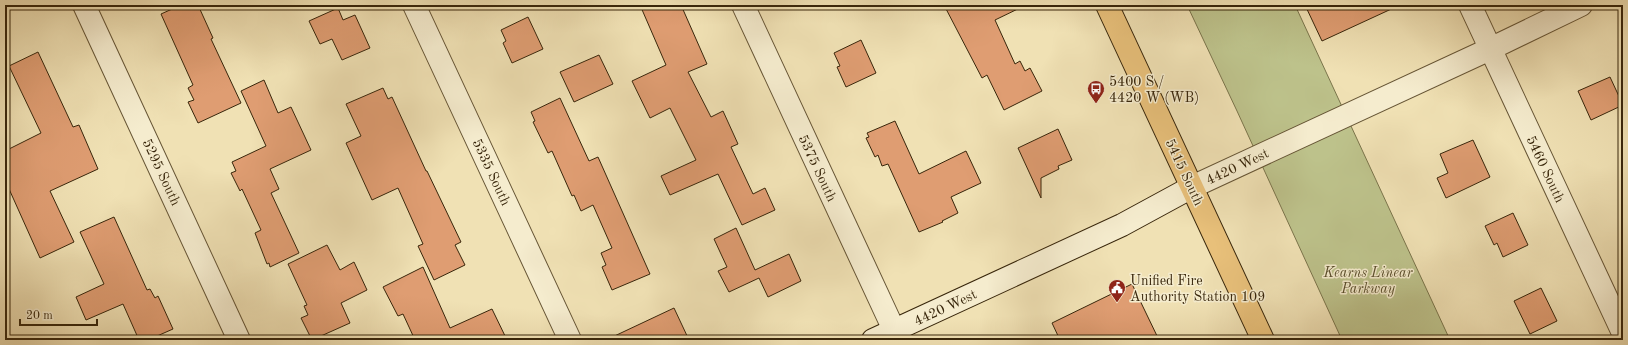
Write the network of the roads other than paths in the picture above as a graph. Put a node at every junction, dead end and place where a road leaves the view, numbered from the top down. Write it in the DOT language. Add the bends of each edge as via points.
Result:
graph roads {
  1 [pos="84,5"];
  2 [pos="414,5"];
  3 [pos="743,5"];
  4 [pos="1107,5"];
  5 [pos="1470,5"];
  6 [pos="1581,5"];
  7 [pos="1490,49"];
  8 [pos="1192,187"];
  9 [pos="894,330"];
  10 [pos="1623,333"];
  11 [pos="239,340"];
  12 [pos="570,340"];
  13 [pos="873,340"];
  14 [pos="1264,340"];
  1 -- 11 [label="street, 5295 South"];
  2 -- 12 [label="street, 5335 South"];
  3 -- 9 [label="street, 5375 South"];
  4 -- 8 [label="main road, 5415 South"];
  5 -- 7 [label="street, 5460 South"];
  6 -- 7 [label="street, 4420 West"];
  7 -- 8 [label="street, 4420 West"];
  7 -- 10 [label="street, 5460 South"];
  8 -- 9 [label="street, 4420 West" via="1122,224"];
  8 -- 14 [label="main road, 5415 South"];
  9 -- 13 [label="street, 4420 West"];
}
